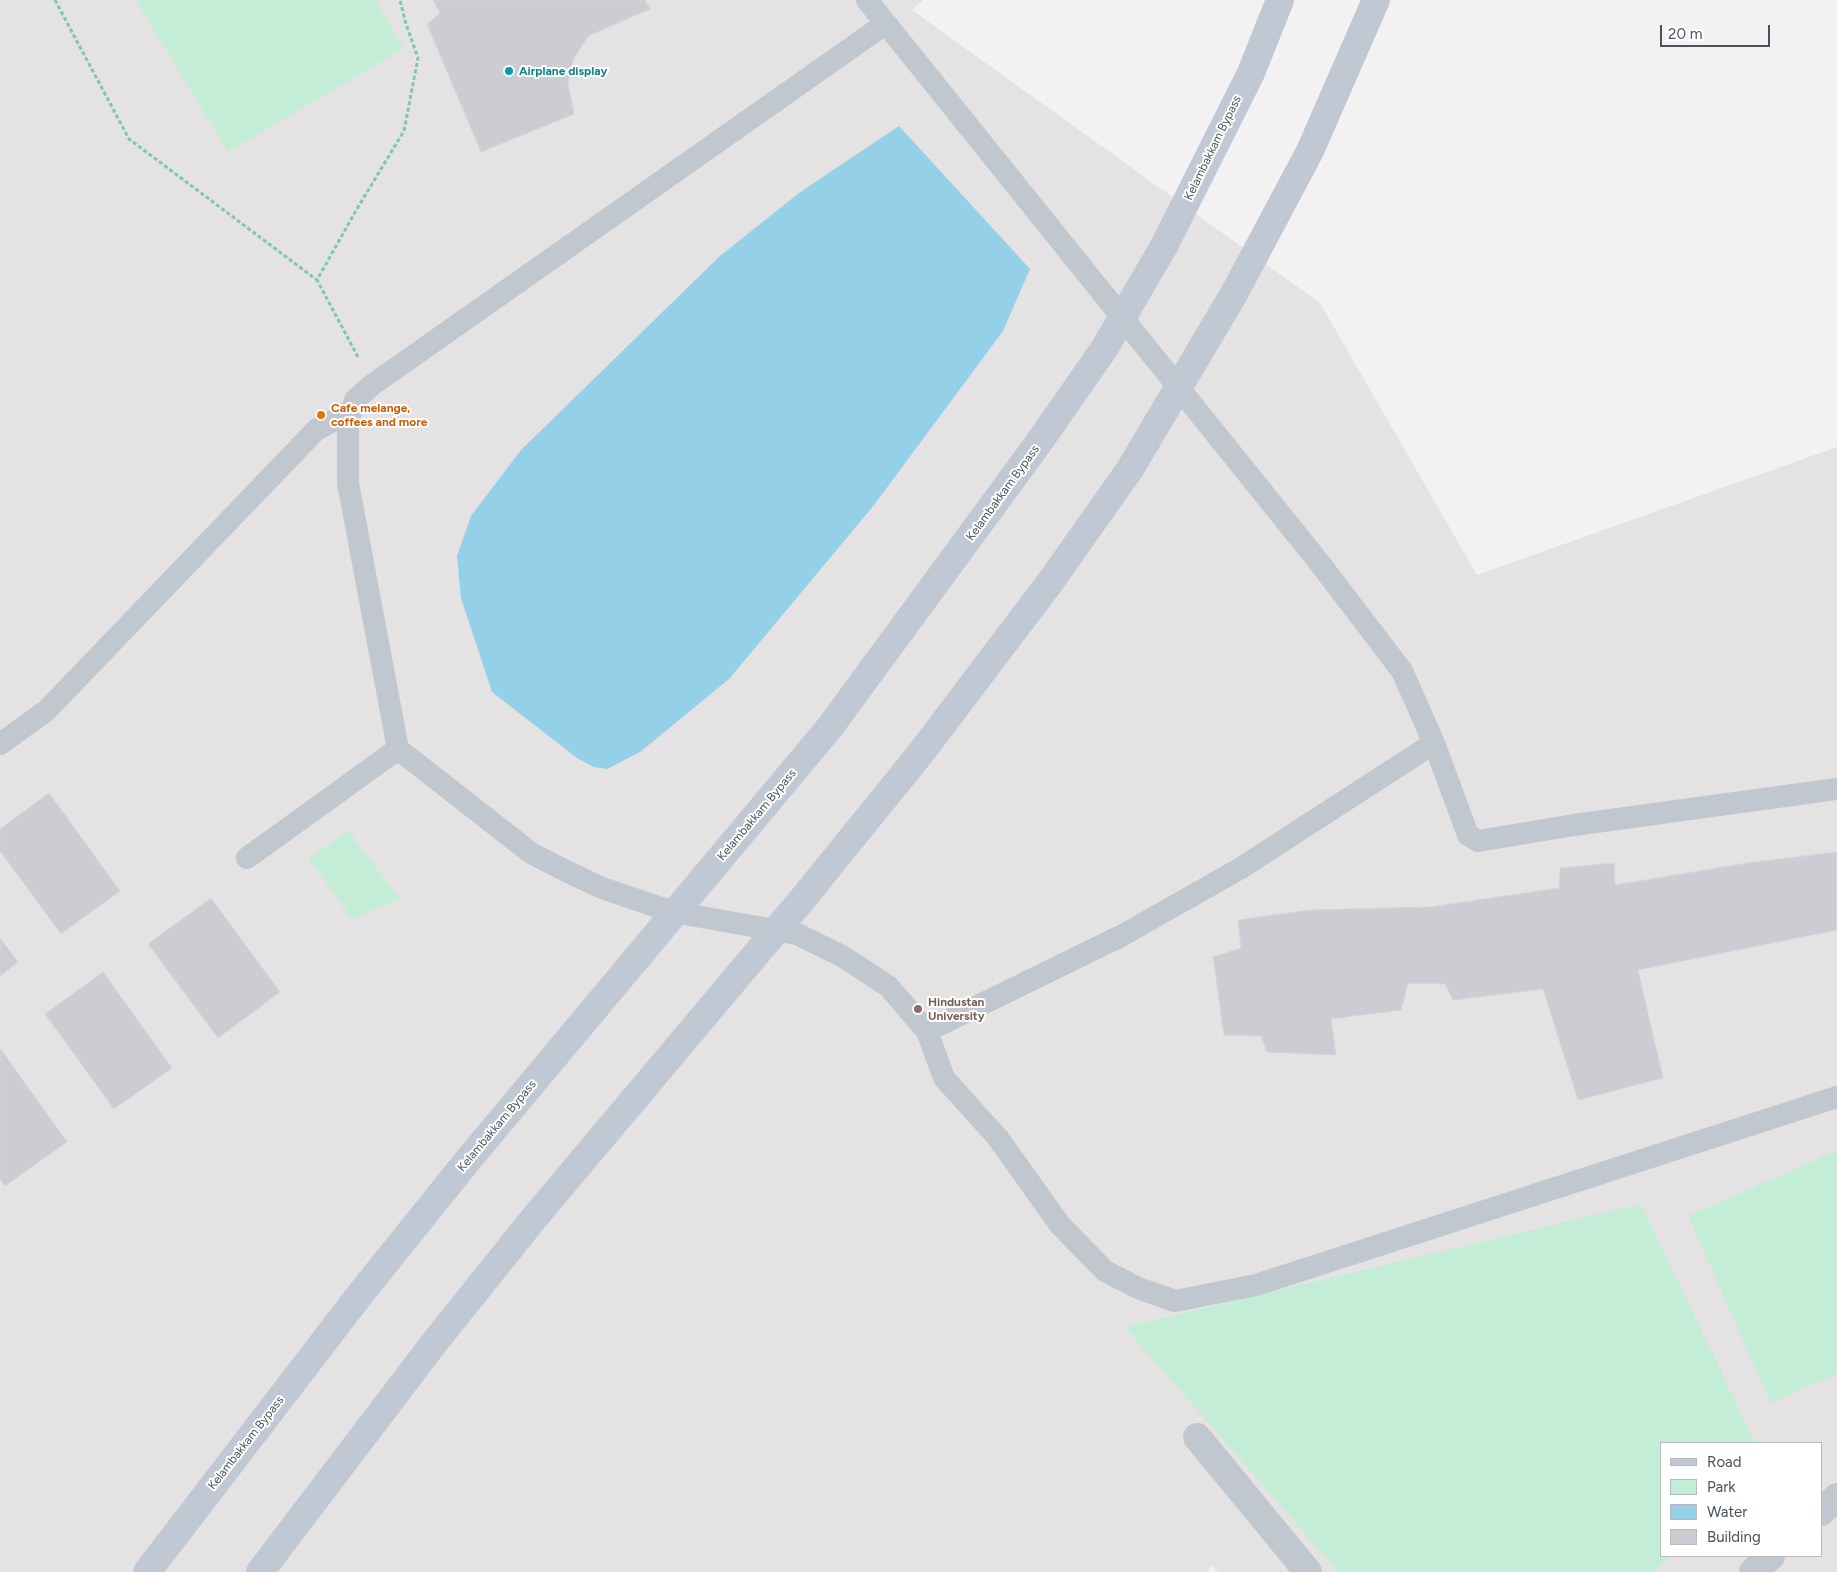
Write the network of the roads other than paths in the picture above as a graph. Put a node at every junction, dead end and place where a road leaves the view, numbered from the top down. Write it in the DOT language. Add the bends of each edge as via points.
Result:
graph roads {
  1 [pos="867,0"];
  2 [pos="1280,0"];
  3 [pos="1376,0"];
  4 [pos="884,24"];
  5 [pos="351,411"];
  6 [pos="1434,743"];
  7 [pos="0,744"];
  8 [pos="398,749"];
  9 [pos="1837,789"];
  10 [pos="247,858"];
  11 [pos="927,1030"];
  12 [pos="1837,1097"];
  13 [pos="1197,1437"];
  14 [pos="1837,1497"];
  15 [pos="1822,1511"];
  16 [pos="1771,1557"];
  17 [pos="147,1572"];
  18 [pos="260,1572"];
  19 [pos="1308,1572"];
  20 [pos="1753,1572"];
  1 -- 4 [label="lane"];
  2 -- 17 [label="main road, Kelambakkam Bypass, bridge" via="1251,73 1164,246 1104,349 1038,445 830,727 468,1160 358,1297"];
  3 -- 18 [label="main road, bridge" via="1310,151 1235,292 1130,469 1051,581 932,738 805,896 535,1217 434,1343"];
  4 -- 5 [label="lane" via="372,385 356,400"];
  4 -- 6 [label="lane" via="1325,569 1402,671"];
  5 -- 7 [label="lane" via="316,430 46,711"];
  5 -- 8 [label="lane" via="348,422 348,483"];
  6 -- 9 [label="lane" via="1468,835 1478,841"];
  6 -- 11 [label="lane" via="1241,868 1123,935"];
  8 -- 10 [label="lane"];
  8 -- 11 [label="lane" via="531,853 602,888 673,912 797,934 842,956 888,986"];
  11 -- 12 [label="lane" via="944,1078 998,1138 1060,1226 1105,1271 1138,1288 1175,1301 1256,1286"];
  13 -- 19 [label="street"];
  14 -- 15 [label="street"];
  16 -- 20 [label="street"];
}
